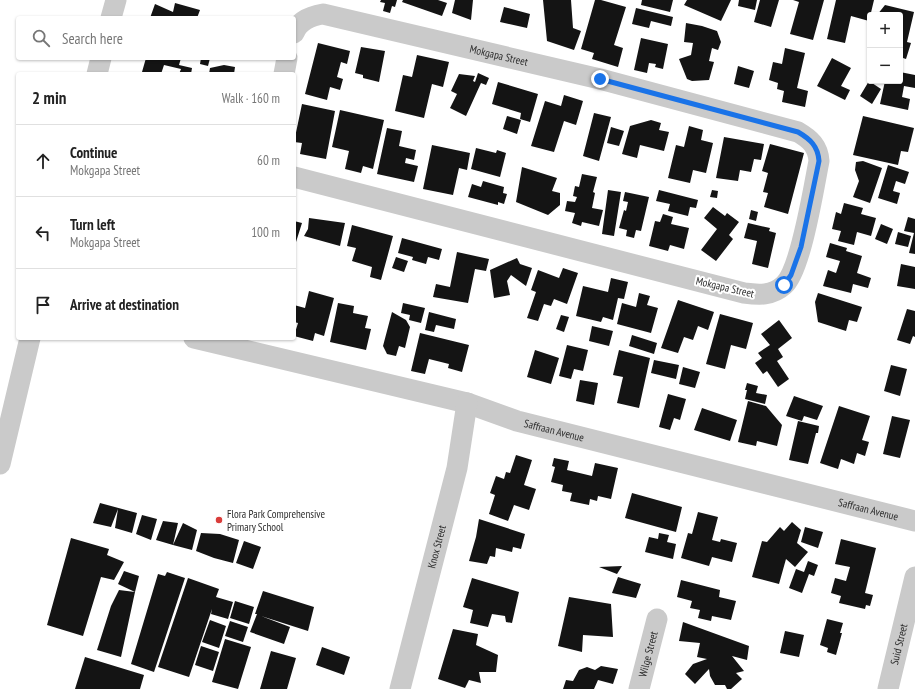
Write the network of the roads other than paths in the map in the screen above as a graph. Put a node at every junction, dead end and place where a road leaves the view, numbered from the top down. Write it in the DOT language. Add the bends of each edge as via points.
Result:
graph roads {
  1 [pos="116,0"];
  2 [pos="112,16"];
  3 [pos="296,28"];
  4 [pos="100,60"];
  5 [pos="287,60"];
  6 [pos="98,72"];
  7 [pos="284,72"];
  8 [pos="296,178"];
  9 [pos="30,340"];
  10 [pos="202,340"];
  11 [pos="467,403"];
  12 [pos="1,455"];
  13 [pos="915,521"];
  14 [pos="915,577"];
  15 [pos="657,619"];
  16 [pos="400,689"];
  17 [pos="639,689"];
  18 [pos="888,689"];
  1 -- 2 [label="street"];
  3 -- 8 [label="street, Mokgapa Street" via="312,16 323,14 600,79 798,132 814,144 819,161 801,247 793,271 784,285 766,295 744,293"];
  4 -- 6 [label="street"];
  5 -- 7 [label="street"];
  9 -- 12 [label="street"];
  10 -- 11 [label="street, Saffraan Avenue"];
  11 -- 13 [label="street, Saffraan Avenue" via="517,421"];
  11 -- 16 [label="street, Knox Street" via="457,468"];
  14 -- 18 [label="street, Suid Street"];
  15 -- 17 [label="street, Wilge Street"];
}
